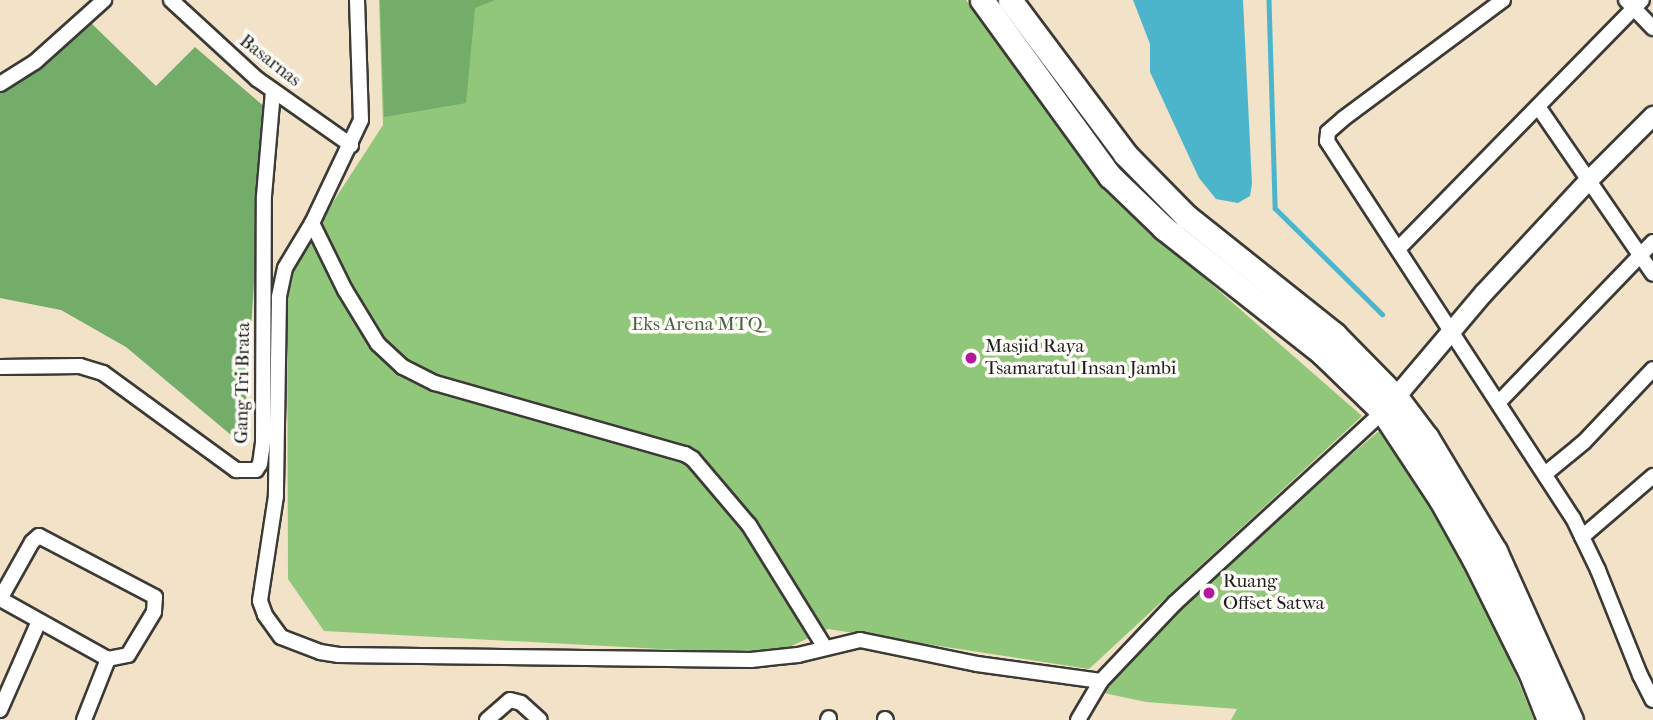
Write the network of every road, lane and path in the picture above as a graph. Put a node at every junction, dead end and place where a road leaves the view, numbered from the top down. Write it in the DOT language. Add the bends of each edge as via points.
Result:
graph roads {
  1 [pos="104,0"];
  2 [pos="171,0"];
  3 [pos="358,0"];
  4 [pos="982,0"];
  5 [pos="1010,0"];
  6 [pos="1503,0"];
  7 [pos="1634,3"];
  8 [pos="1653,28"];
  9 [pos="0,84"];
  10 [pos="273,90"];
  11 [pos="1539,108"];
  12 [pos="1653,116"];
  13 [pos="351,145"];
  14 [pos="1588,180"];
  15 [pos="312,223"];
  16 [pos="1653,242"];
  17 [pos="1399,247"];
  18 [pos="1642,255"];
  19 [pos="1653,274"];
  20 [pos="1454,331"];
  21 [pos="0,367"];
  22 [pos="1653,369"];
  23 [pos="1499,402"];
  24 [pos="1390,404"];
  25 [pos="1545,474"];
  26 [pos="1653,476"];
  27 [pos="1582,537"];
  28 [pos="1495,551"];
  29 [pos="1474,559"];
  30 [pos="0,599"];
  31 [pos="39,621"];
  32 [pos="824,646"];
  33 [pos="108,659"];
  34 [pos="1101,681"];
  35 [pos="1653,700"];
  36 [pos="0,710"];
  37 [pos="84,720"];
  38 [pos="487,720"];
  39 [pos="540,720"];
  40 [pos="1078,720"];
  41 [pos="1549,720"];
  42 [pos="1571,720"];
  1 -- 9 [label="street" via="35,62"];
  2 -- 10 [label="street, Basarnas"];
  3 -- 13 [label="street" via="360,120"];
  4 -- 24 [label="highway" via="1110,176 1164,228"];
  5 -- 24 [label="highway" via="1125,154 1187,217 1334,334"];
  6 -- 17 [label="street" via="1328,132 1328,145"];
  7 -- 8 [label="street"];
  7 -- 11 [label="street"];
  10 -- 13 [label="street, Basarnas"];
  10 -- 21 [label="street, Gang Tri Brata" via="264,196 263,443 256,470 236,470 103,373 80,366"];
  11 -- 14 [label="street"];
  11 -- 17 [label="street"];
  12 -- 14 [label="street"];
  13 -- 15 [label="street"];
  14 -- 18 [label="street"];
  14 -- 20 [label="street"];
  15 -- 32 [label="street" via="378,344 403,367 435,383 693,459 749,524"];
  15 -- 32 [label="street" via="285,268 279,297 276,496 260,601 281,637 338,655 751,660 798,655"];
  16 -- 18 [label="street"];
  17 -- 20 [label="street"];
  18 -- 19 [label="street"];
  18 -- 23 [label="street"];
  20 -- 23 [label="street"];
  20 -- 24 [label="street"];
  22 -- 25 [label="street" via="1584,442"];
  23 -- 25 [label="street"];
  24 -- 28 [label="highway" via="1434,449"];
  24 -- 29 [label="highway"];
  24 -- 34 [label="street" via="1175,603"];
  25 -- 27 [label="street"];
  26 -- 27 [label="street"];
  27 -- 35 [label="street"];
  28 -- 29 [label="highway"];
  28 -- 42 [label="highway"];
  29 -- 41 [label="highway"];
  30 -- 31 [label="street"];
  30 -- 33 [label="street" via="39,536 148,590 156,604 135,647 121,659"];
  31 -- 33 [label="street"];
  31 -- 36 [label="street"];
  32 -- 34 [label="street" via="860,640 977,664"];
  33 -- 37 [label="street"];
  34 -- 40 [label="street"];
  38 -- 39 [label="street" via="510,700 521,703"];
}
